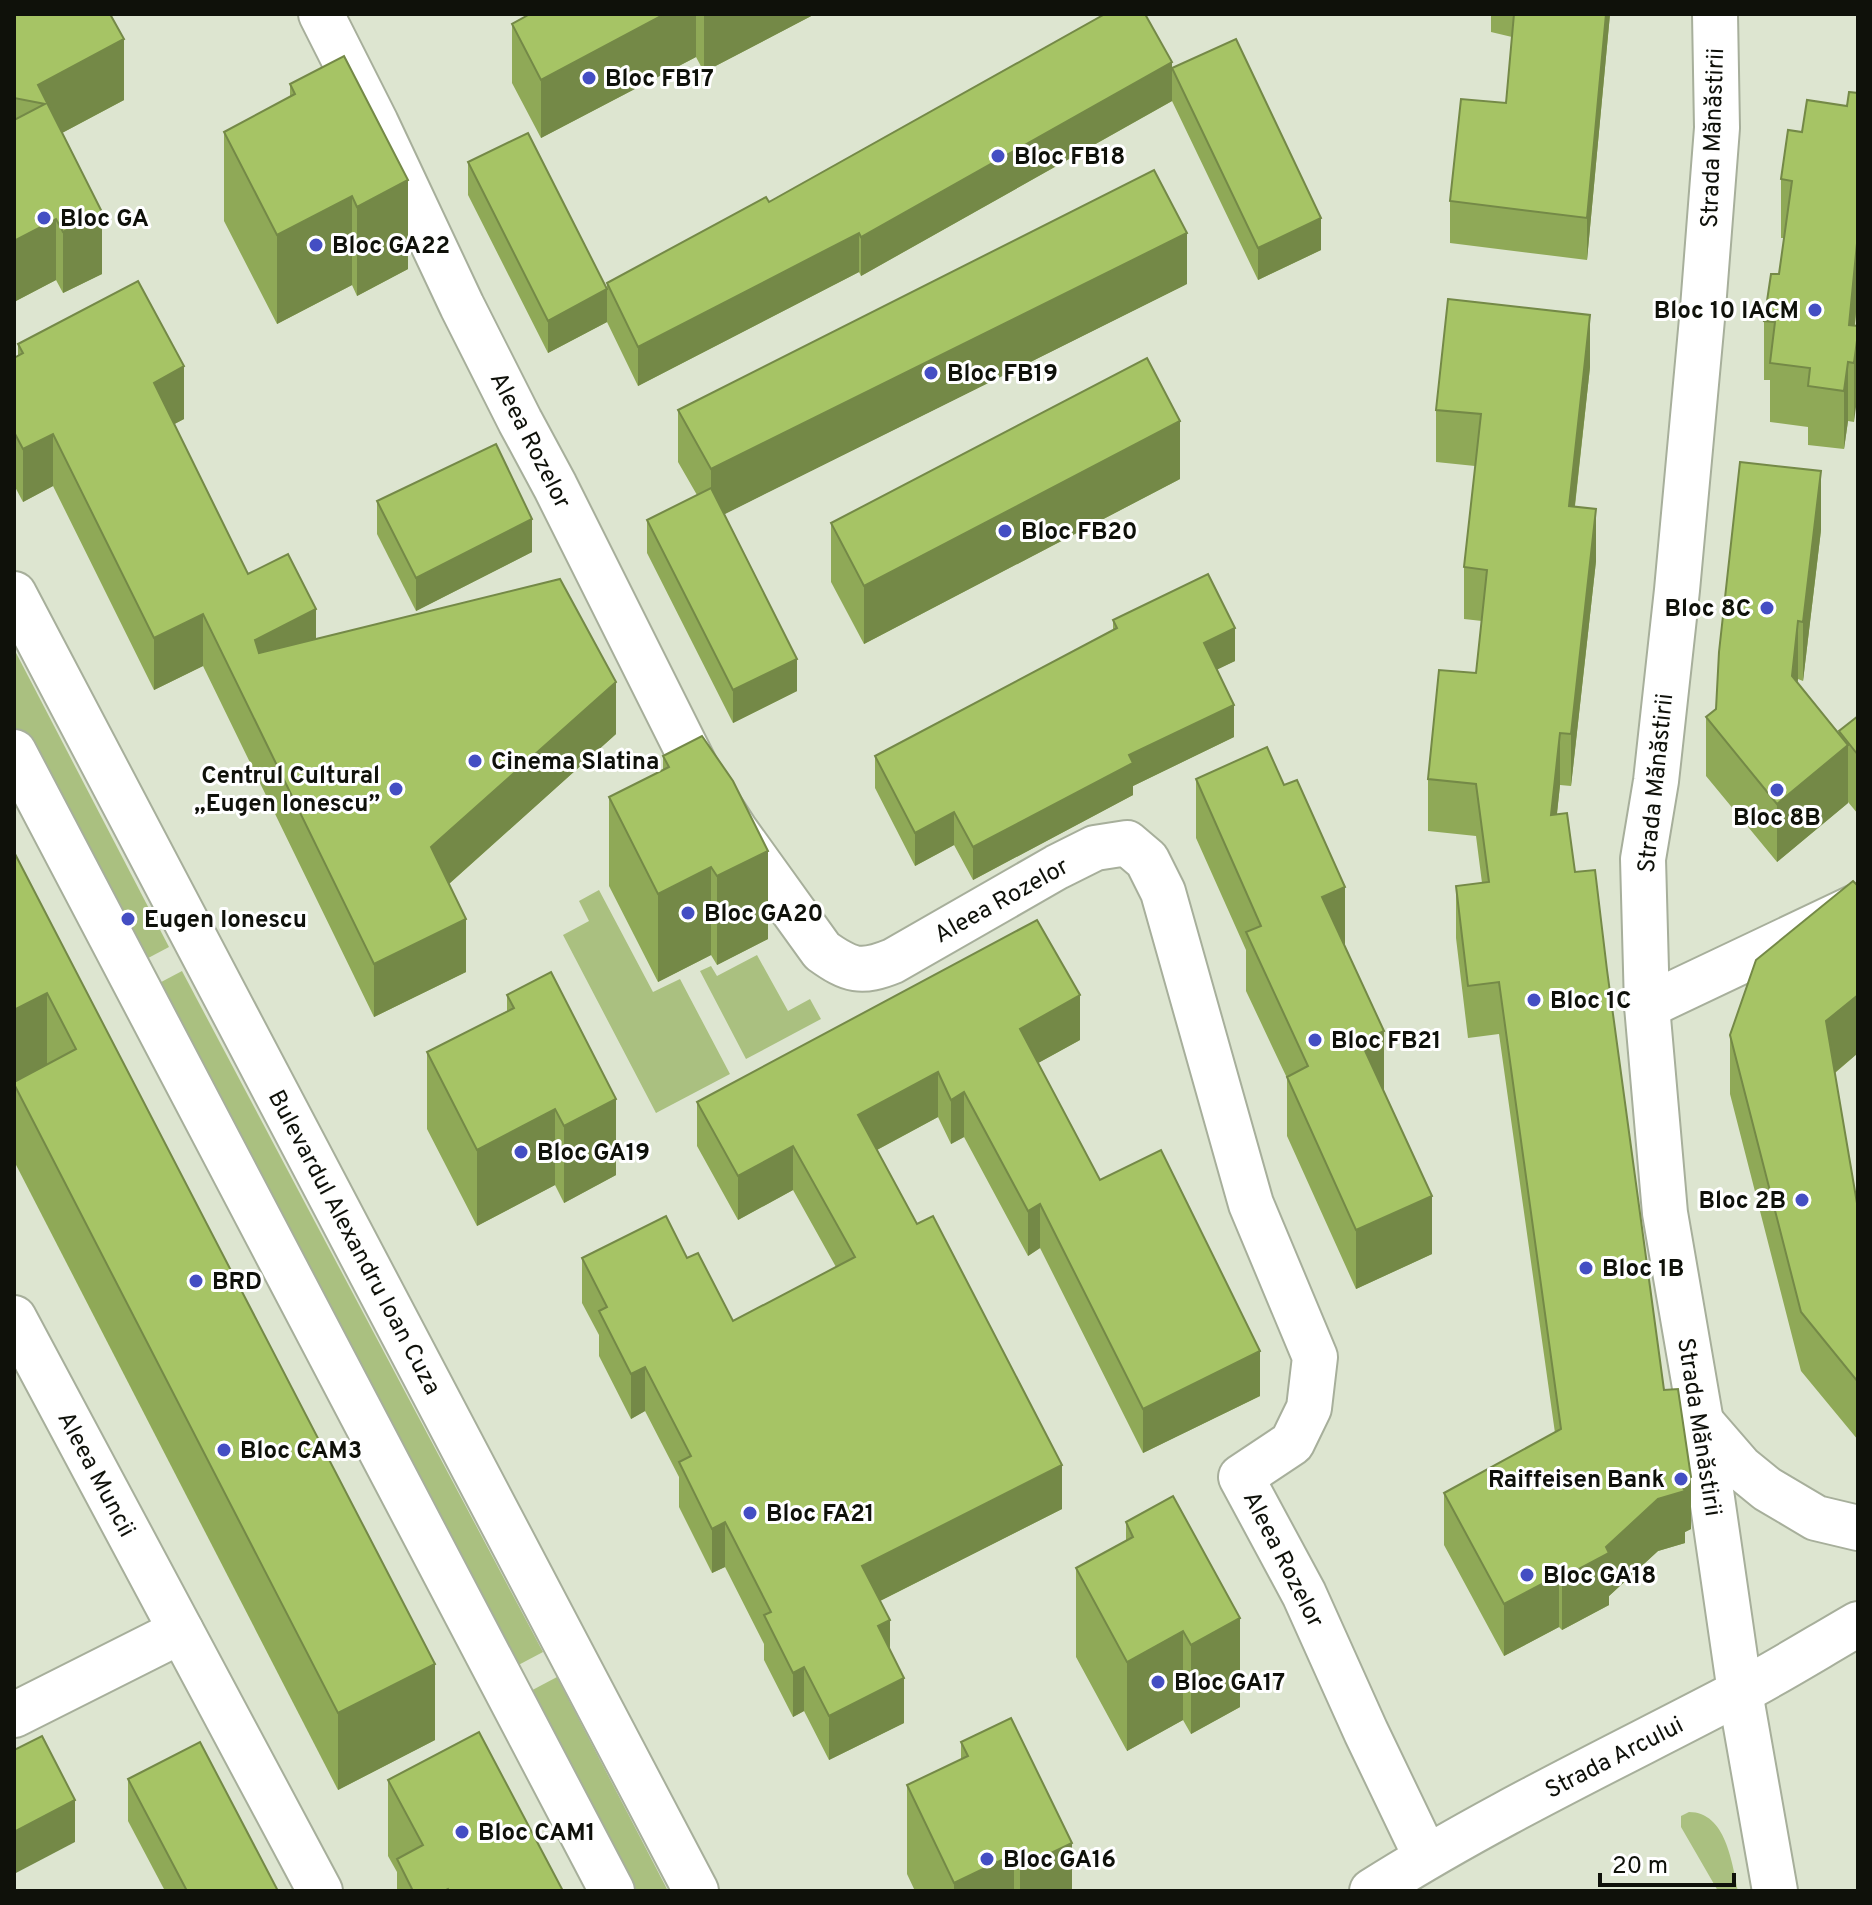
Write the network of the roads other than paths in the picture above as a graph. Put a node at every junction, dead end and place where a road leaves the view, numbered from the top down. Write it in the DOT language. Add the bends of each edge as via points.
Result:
graph roads {
  1 [pos="321,14"];
  2 [pos="1715,14"];
  3 [pos="14,594"];
  4 [pos="14,752"];
  5 [pos="1858,906"];
  6 [pos="1647,1006"];
  7 [pos="14,1318"];
  8 [pos="1701,1422"];
  9 [pos="1858,1528"];
  10 [pos="1858,1624"];
  11 [pos="181,1631"];
  12 [pos="1740,1692"];
  13 [pos="14,1715"];
  14 [pos="1426,1857"];
  15 [pos="320,1891"];
  16 [pos="612,1891"];
  17 [pos="696,1891"];
  18 [pos="1372,1891"];
  19 [pos="1775,1891"];
  1 -- 14 [label="street, Aleea Rozelor" via="701,778 822,951 849,968 874,969 1095,848 1127,843 1147,860 1163,892 1251,1204 1315,1357 1309,1408 1292,1443 1241,1477 1304,1594"];
  2 -- 6 [label="street, Strada Mănăstirii" via="1717,128 1704,293 1677,590 1643,859"];
  3 -- 17 [label="street, Bulevardul Alexandru Ioan Cuza"];
  4 -- 16 [label="street"];
  5 -- 6 [label="street"];
  6 -- 8 [label="street, Strada Mănăstirii" via="1665,1213"];
  7 -- 11 [label="street, Aleea Muncii"];
  8 -- 9 [label="street" via="1767,1489 1816,1518"];
  8 -- 12 [label="street, Strada Mănăstirii"];
  10 -- 12 [label="street, Strada Arcului"];
  11 -- 13 [label="street"];
  11 -- 15 [label="street, Aleea Muncii"];
  12 -- 14 [label="street, Strada Arcului"];
  12 -- 19 [label="street, Strada Mănăstirii"];
  14 -- 18 [label="street, Strada Arcului"];
}
